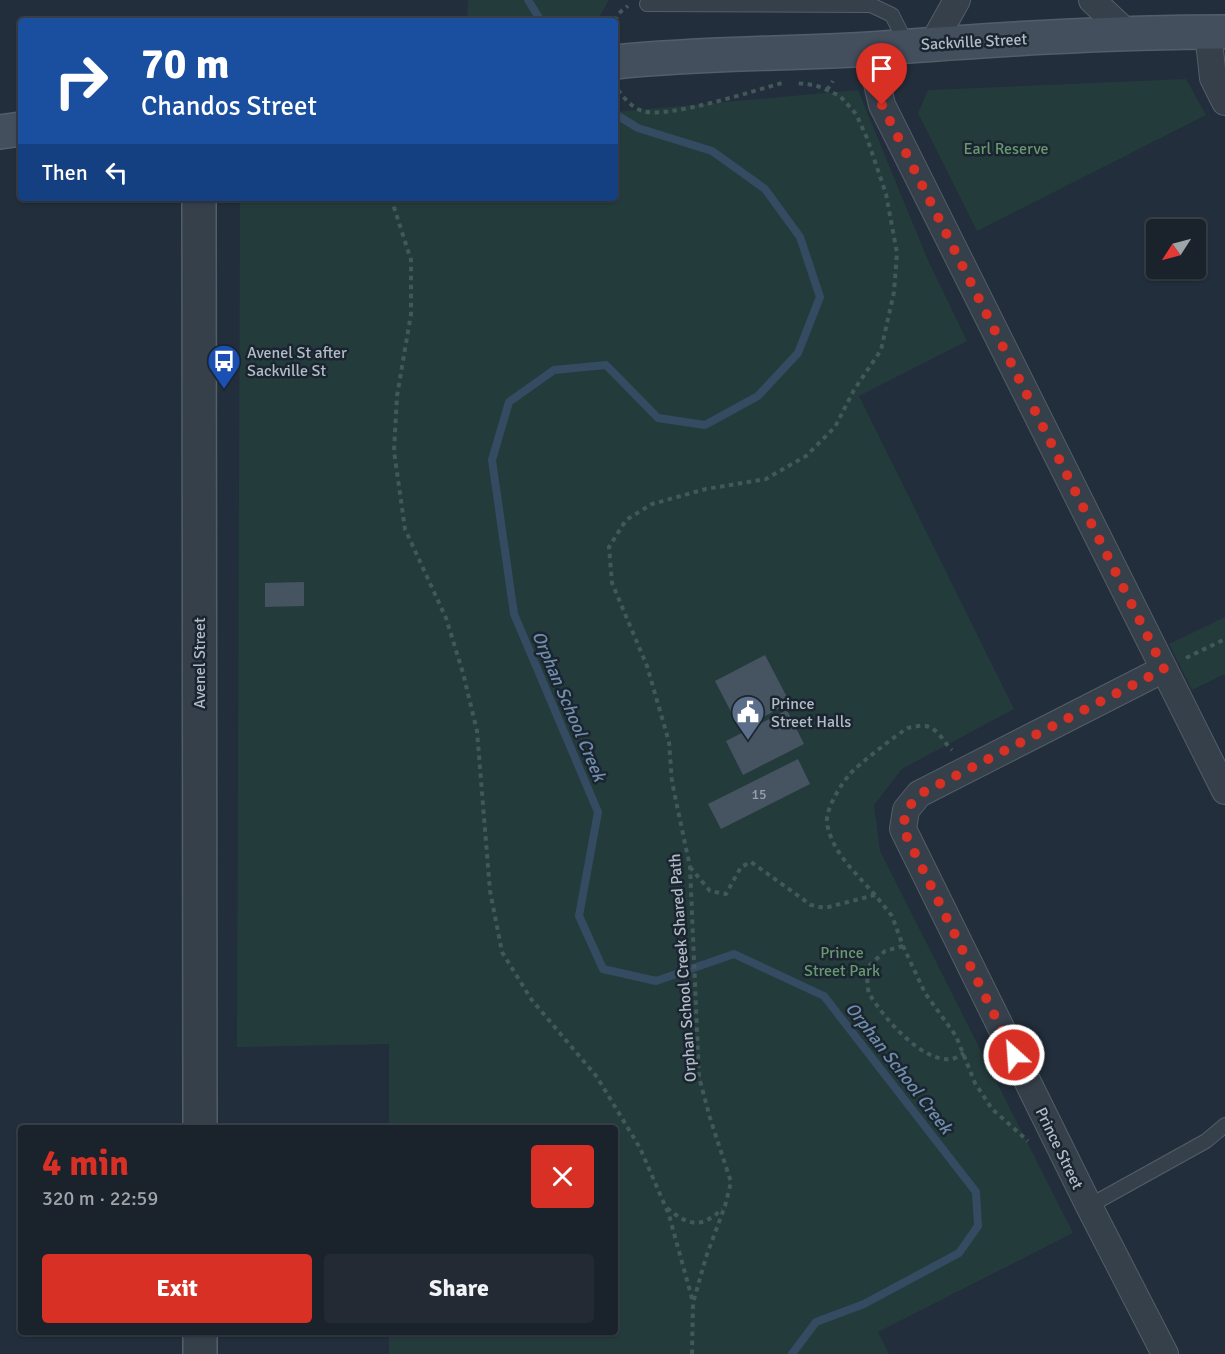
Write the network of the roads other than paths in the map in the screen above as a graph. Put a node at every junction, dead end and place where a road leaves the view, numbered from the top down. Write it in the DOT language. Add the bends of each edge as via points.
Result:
graph roads {
  1 [pos="957,0"];
  2 [pos="1092,0"];
  3 [pos="647,4"];
  4 [pos="1217,32"];
  5 [pos="1128,34"];
  6 [pos="920,44"];
  7 [pos="869,49"];
  8 [pos="624,61"];
  9 [pos="1225,102"];
  10 [pos="18,129"];
  11 [pos="0,132"];
  12 [pos="199,201"];
  13 [pos="1164,669"];
  14 [pos="1225,791"];
  15 [pos="200,1125"];
  16 [pos="1225,1125"];
  17 [pos="1089,1206"];
  18 [pos="200,1335"];
  19 [pos="200,1354"];
  20 [pos="1165,1354"];
  1 -- 6 [label="street"];
  2 -- 5 [label="street"];
  3 -- 6 [label="lane" via="871,5 892,15"];
  4 -- 5 [label="main road, Sackville Street"];
  4 -- 9 [label="street" via="1213,78"];
  5 -- 6 [label="main road, Sackville Street"];
  6 -- 7 [label="main road, Sackville Street"];
  7 -- 8 [label="main road, Sackville Street"];
  7 -- 13 [label="street" via="882,105"];
  10 -- 11 [label="main road"];
  12 -- 15 [label="street, Avenel Street"];
  13 -- 14 [label="street"];
  13 -- 17 [label="street, Prince Street" via="920,794 906,810 903,829"];
  16 -- 17 [label="lane" via="1206,1141"];
  17 -- 20 [label="street, Prince Street"];
  18 -- 19 [label="street"];
}
